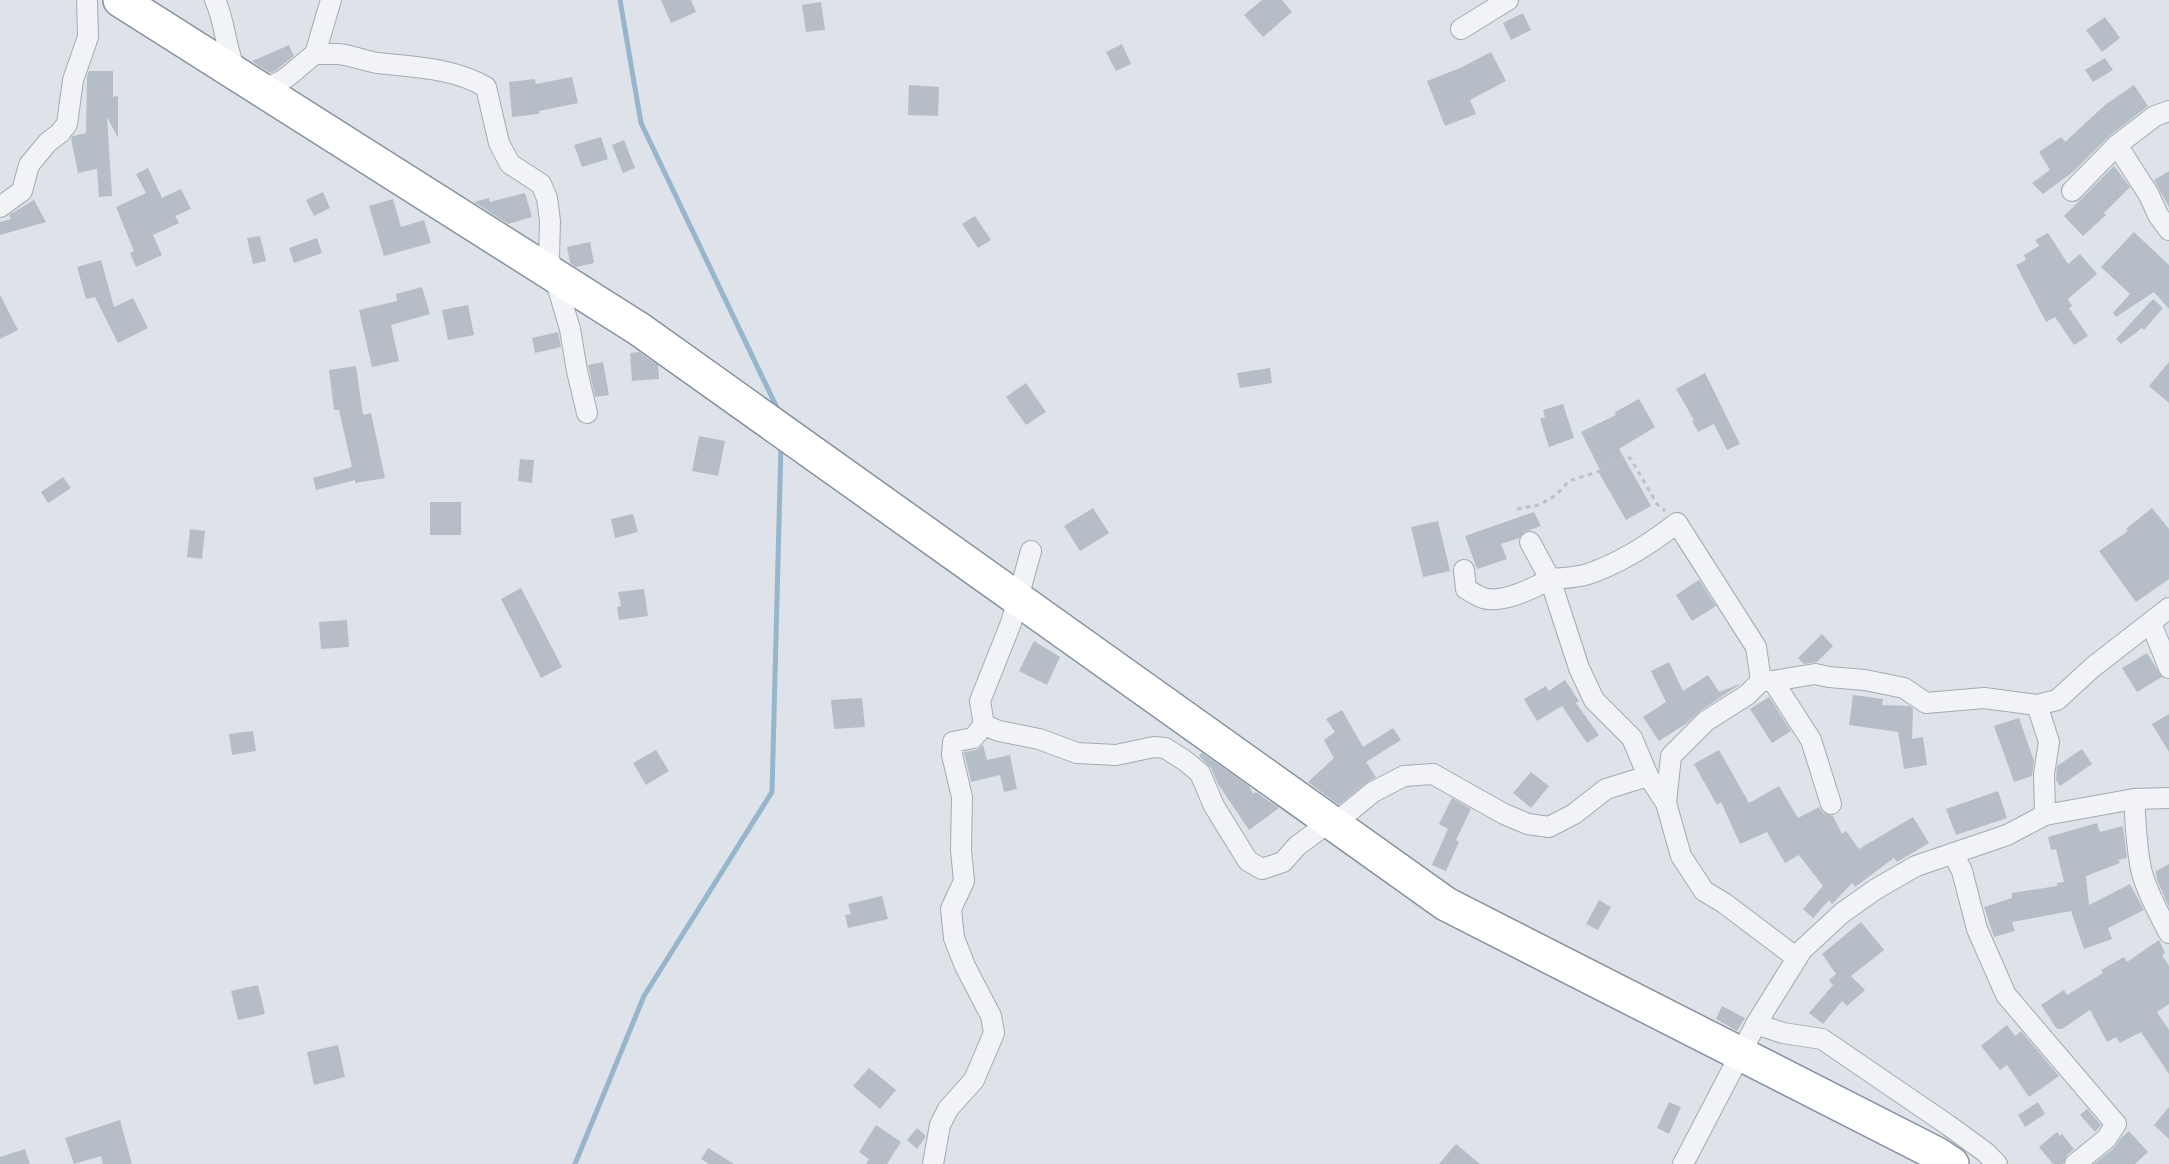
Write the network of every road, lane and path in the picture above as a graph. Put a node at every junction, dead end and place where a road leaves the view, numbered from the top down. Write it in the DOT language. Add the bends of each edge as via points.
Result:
graph roads {
  1 [pos="87,0"];
  2 [pos="120,0"];
  3 [pos="215,0"];
  4 [pos="331,0"];
  5 [pos="1508,0"];
  6 [pos="1461,28"];
  7 [pos="315,54"];
  8 [pos="2169,111"];
  9 [pos="2117,145"];
  10 [pos="2072,191"];
  11 [pos="0,207"];
  12 [pos="2169,230"];
  13 [pos="587,412"];
  14 [pos="1517,508"];
  15 [pos="1677,523"];
  16 [pos="1530,542"];
  17 [pos="1031,551"];
  18 [pos="1464,570"];
  19 [pos="1550,579"];
  20 [pos="2169,609"];
  21 [pos="2151,623"];
  22 [pos="2169,668"];
  23 [pos="1767,681"];
  24 [pos="2037,705"];
  25 [pos="984,725"];
  26 [pos="1648,776"];
  27 [pos="2169,798"];
  28 [pos="2134,799"];
  29 [pos="1666,803"];
  30 [pos="1831,804"];
  31 [pos="2045,815"];
  32 [pos="1953,853"];
  33 [pos="2169,933"];
  34 [pos="1797,958"];
  35 [pos="1756,1024"];
  36 [pos="933,1164"];
  37 [pos="1683,1164"];
  38 [pos="1952,1164"];
  39 [pos="1997,1164"];
  40 [pos="2075,1164"];
  1 -- 11 [label="street" via="88,37 73,80 67,124 29,165 22,191"];
  2 -- 38 [label="highway" via="639,329 1446,904"];
  3 -- 7 [label="street" via="237,74 254,89 272,87"];
  4 -- 7 [label="street"];
  5 -- 6 [label="street"];
  7 -- 13 [label="street" via="339,54 417,67 472,79 486,87 499,143 510,164 541,184 547,198 549,258 570,329"];
  8 -- 9 [label="street" via="2155,116"];
  9 -- 10 [label="street"];
  9 -- 12 [label="street"];
  14 -- 15 [label="path" via="1539,505 1569,481 1600,471 1626,456 1657,504"];
  15 -- 19 [label="street" via="1651,544 1620,560 1586,574"];
  15 -- 23 [label="street" via="1756,647"];
  16 -- 19 [label="street"];
  17 -- 25 [label="street" via="1011,623 980,701"];
  18 -- 19 [label="street" via="1466,589 1485,599 1531,590"];
  19 -- 26 [label="street" via="1579,668 1594,700 1632,738"];
  20 -- 21 [label="street"];
  21 -- 22 [label="street"];
  21 -- 24 [label="street" via="2057,700"];
  23 -- 24 [label="street" via="1815,674 1904,688 1926,703 1984,698"];
  23 -- 29 [label="street" via="1706,721 1671,756"];
  23 -- 30 [label="street" via="1811,740"];
  24 -- 31 [label="street" via="2049,742 2044,774"];
  25 -- 26 [label="street" via="1077,753 1116,755 1165,748 1200,773 1214,806 1248,861 1262,869 1283,862 1320,829 1373,792 1404,776 1433,774 1504,814 1549,827 1574,814 1606,789"];
  25 -- 36 [label="street" via="973,738 953,742 952,755 962,797 964,881 951,909 954,938 991,1016 994,1033 974,1080 948,1109 940,1125"];
  26 -- 29 [label="street"];
  27 -- 28 [label="street"];
  28 -- 31 [label="street"];
  28 -- 33 [label="street" via="2142,875"];
  29 -- 34 [label="street" via="1681,856 1704,891"];
  31 -- 32 [label="street" via="2007,835"];
  32 -- 34 [label="street" via="1916,866 1876,889 1842,913"];
  32 -- 40 [label="street" via="1962,871 1977,929 2006,995 2116,1124 2106,1139"];
  34 -- 35 [label="street"];
  35 -- 37 [label="street"];
  35 -- 39 [label="street" via="1822,1039 1948,1125"];
}
